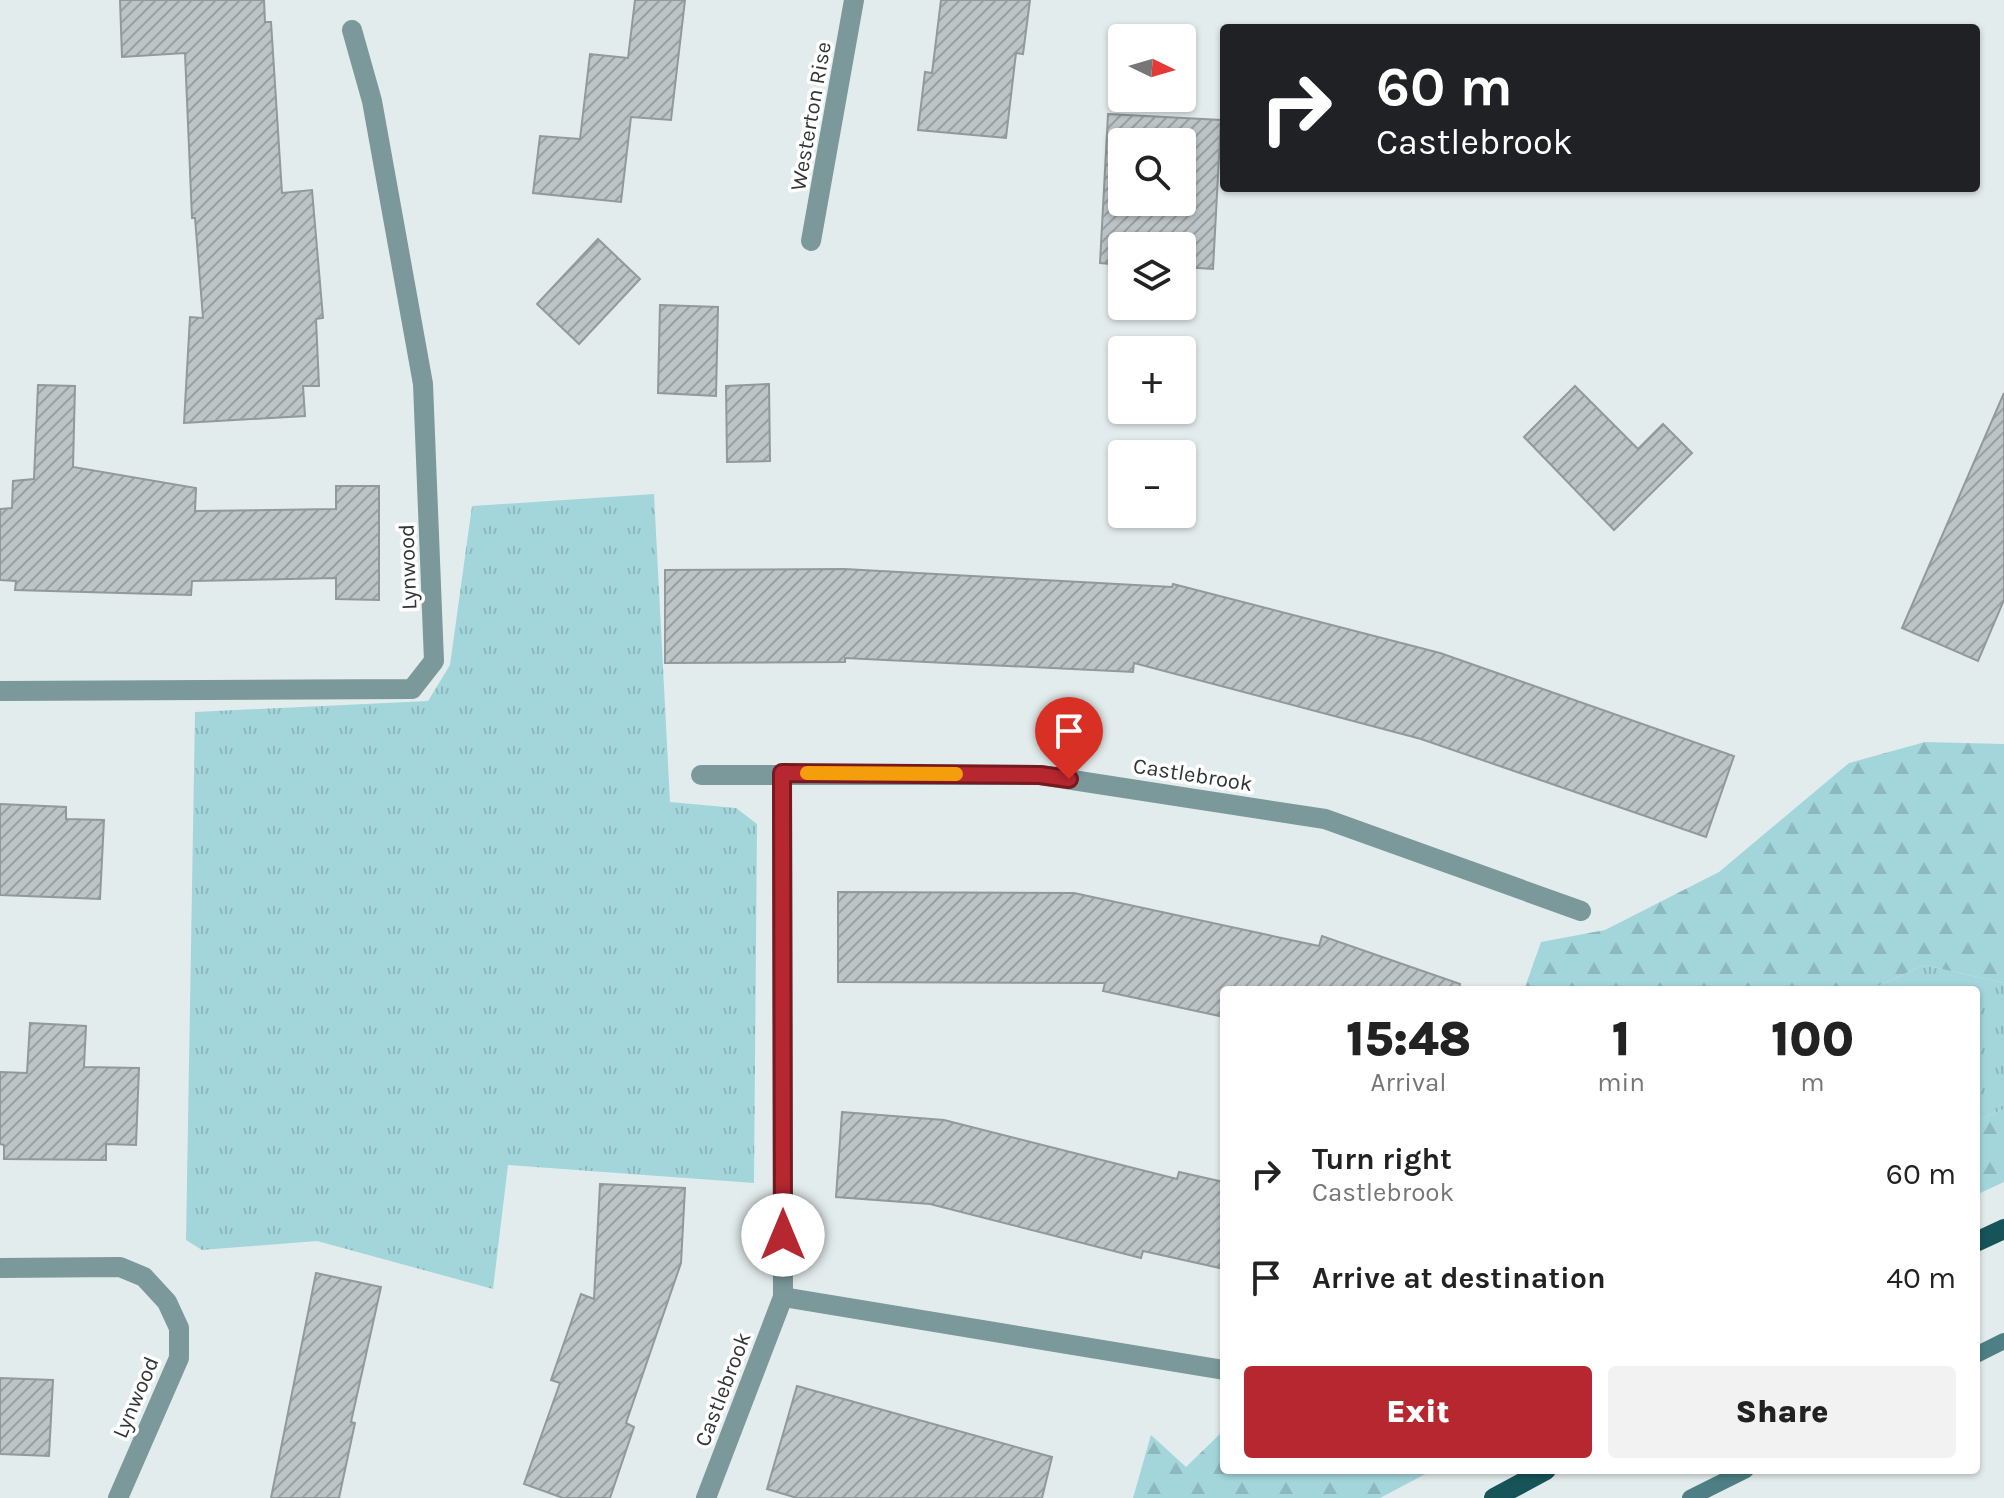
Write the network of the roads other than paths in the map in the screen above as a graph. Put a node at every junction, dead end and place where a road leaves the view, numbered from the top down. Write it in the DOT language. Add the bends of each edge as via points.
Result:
graph roads {
  1 [pos="854,0"];
  2 [pos="352,30"];
  3 [pos="811,241"];
  4 [pos="0,691"];
  5 [pos="782,773"];
  6 [pos="701,775"];
  7 [pos="1581,911"];
  8 [pos="2004,1229"];
  9 [pos="1980,1240"];
  10 [pos="0,1268"];
  11 [pos="783,1297"];
  12 [pos="1220,1369"];
  13 [pos="1539,1474"];
  14 [pos="118,1498"];
  15 [pos="706,1498"];
  16 [pos="1494,1498"];
  1 -- 3 [label="street, Westerton Rise"];
  2 -- 4 [label="street, Lynwood" via="372,101 423,384 434,661 412,689"];
  5 -- 6 [label="street, Castlebrook"];
  5 -- 7 [label="street, Castlebrook" via="1040,775 1325,819"];
  5 -- 11 [label="street, Castlebrook"];
  8 -- 9 [label="main road"];
  10 -- 14 [label="street, Lynwood" via="120,1267 144,1277 167,1302 179,1328 179,1358"];
  11 -- 12 [label="street"];
  11 -- 15 [label="street, Castlebrook"];
  13 -- 16 [label="main road"];
}
